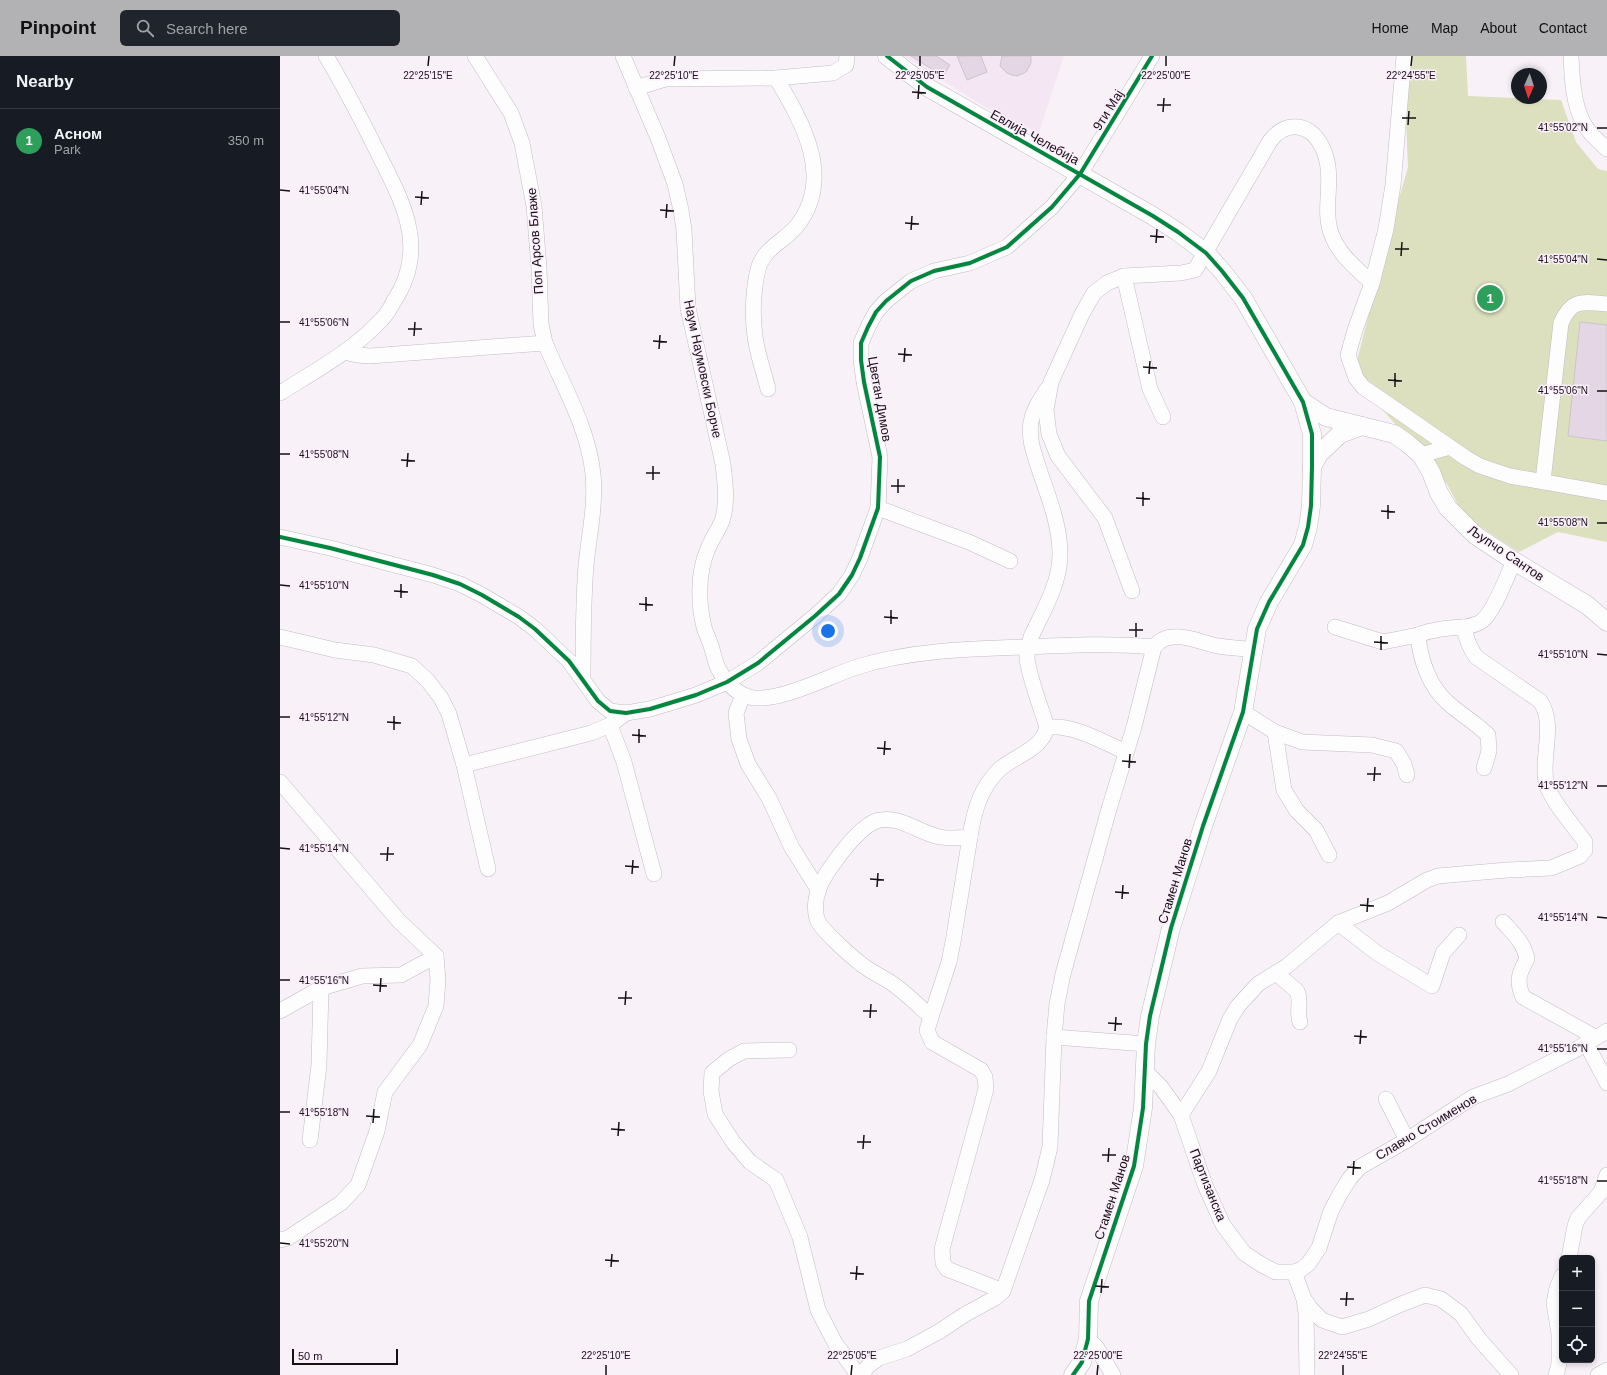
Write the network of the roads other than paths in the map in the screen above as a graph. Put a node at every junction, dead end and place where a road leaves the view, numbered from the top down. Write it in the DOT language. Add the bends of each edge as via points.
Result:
graph roads {
  1 [pos="326,56"];
  2 [pos="475,56"];
  3 [pos="623,56"];
  4 [pos="847,56"];
  5 [pos="887,56"];
  6 [pos="1152,56"];
  7 [pos="1404,56"];
  8 [pos="1571,56"];
  9 [pos="776,78"];
  10 [pos="636,88"];
  11 [pos="1607,149"];
  12 [pos="1080,174"];
  13 [pos="1206,253"];
  14 [pos="1124,276"];
  15 [pos="1372,283"];
  16 [pos="1607,304"];
  17 [pos="546,343"];
  18 [pos="344,352"];
  19 [pos="1051,382"];
  20 [pos="768,389"];
  21 [pos="280,393"];
  22 [pos="1303,402"];
  23 [pos="1163,417"];
  24 [pos="1362,426"];
  25 [pos="1450,447"];
  26 [pos="1421,455"];
  27 [pos="1312,467"];
  28 [pos="1543,481"];
  29 [pos="1607,493"];
  30 [pos="878,508"];
  31 [pos="280,537"];
  32 [pos="1010,561"];
  33 [pos="1514,561"];
  34 [pos="1132,591"];
  35 [pos="1607,622"];
  36 [pos="1335,627"];
  37 [pos="1464,627"];
  38 [pos="1418,635"];
  39 [pos="280,637"];
  40 [pos="1028,647"];
  41 [pos="1154,647"];
  42 [pos="1253,650"];
  43 [pos="583,680"];
  44 [pos="727,682"];
  45 [pos="743,695"];
  46 [pos="1243,712"];
  47 [pos="626,713"];
  48 [pos="610,724"];
  49 [pos="1047,727"];
  50 [pos="1274,732"];
  51 [pos="1126,752"];
  52 [pos="464,764"];
  53 [pos="1484,768"];
  54 [pos="1407,775"];
  55 [pos="280,782"];
  56 [pos="970,838"];
  57 [pos="1329,855"];
  58 [pos="488,869"];
  59 [pos="654,874"];
  60 [pos="818,889"];
  61 [pos="1503,922"];
  62 [pos="1338,923"];
  63 [pos="1459,935"];
  64 [pos="436,956"];
  65 [pos="1276,973"];
  66 [pos="321,988"];
  67 [pos="280,1011"];
  68 [pos="931,1017"];
  69 [pos="1300,1022"];
  70 [pos="1054,1037"];
  71 [pos="1596,1037"];
  72 [pos="1146,1044"];
  73 [pos="789,1050"];
  74 [pos="1144,1070"];
  75 [pos="1607,1084"];
  76 [pos="1386,1099"];
  77 [pos="1181,1116"];
  78 [pos="310,1140"];
  79 [pos="1407,1140"];
  80 [pos="1607,1175"];
  81 [pos="280,1240"];
  82 [pos="1570,1255"];
  83 [pos="1294,1272"];
  84 [pos="1559,1283"];
  85 [pos="1003,1291"];
  86 [pos="1304,1299"];
  87 [pos="1088,1339"];
  88 [pos="1607,1370"];
  89 [pos="858,1375"];
  90 [pos="861,1375"];
  91 [pos="1073,1375"];
  92 [pos="1113,1375"];
  93 [pos="1307,1375"];
  94 [pos="1510,1375"];
  95 [pos="1556,1375"];
  96 [pos="1598,1375"];
  1 -- 18 [label="street" via="396,189 405,209 412,246 407,278 384,318 366,336"];
  2 -- 17 [label="street, Поп Арсов Блаже" via="511,113 522,143 534,206 541,324"];
  3 -- 10 [label="street, Наум Наумовски Борче"];
  4 -- 9 [label="street" via="846,65 833,73"];
  5 -- 12 [label="street, Евлија Челебија" via="927,87"];
  6 -- 12 [label="street, 9ти Мај"];
  7 -- 15 [label="street" via="1393,185 1386,229"];
  8 -- 11 [label="street" via="1577,105 1584,124"];
  9 -- 10 [label="street" via="665,79"];
  9 -- 20 [label="street" via="806,134 815,169 812,197 803,217 795,228 767,253 759,266 754,288 755,336"];
  10 -- 44 [label="street, Наум Наумовски Борче" via="675,184 681,210 688,308 726,483 722,520 706,552 700,598 704,627 717,667"];
  12 -- 13 [label="street, Евлија Челебија" via="1153,216"];
  12 -- 30 [label="street, Цветан Димов" via="1052,207 1007,247 970,264 934,271 911,281 876,312 861,343 861,360 880,457"];
  13 -- 14 [label="street" via="1195,270"];
  13 -- 15 [label="street" via="1270,141 1276,133 1296,127 1308,130 1316,137 1324,151 1329,170 1330,232 1337,247"];
  13 -- 22 [label="street, Евлија Челебија" via="1243,298"];
  14 -- 19 [label="street" via="1107,282 1094,293"];
  14 -- 23 [label="street" via="1150,389"];
  15 -- 25 [label="street" via="1348,355 1356,378 1363,387"];
  16 -- 28 [label="street" via="1575,304 1566,312 1561,323"];
  17 -- 18 [label="street" via="370,356"];
  17 -- 43 [label="street, Поп Арсов Блаже" via="559,378 575,408 585,437 593,474 594,498 584,600"];
  18 -- 21 [label="street"];
  19 -- 34 [label="street" via="1046,410 1049,434 1058,456 1105,518"];
  19 -- 40 [label="street" via="1035,407 1030,433 1031,446 1055,517 1060,555 1056,581"];
  22 -- 24 [label="street, Љупчо Сантов" via="1326,417"];
  22 -- 27 [label="street, Стамен Манов" via="1312,434"];
  24 -- 26 [label="street, Љупчо Сантов" via="1394,434"];
  24 -- 27 [label="street" via="1340,434 1320,454"];
  25 -- 26 [label="street"];
  25 -- 28 [label="street" via="1480,466 1510,476"];
  26 -- 33 [label="street, Љупчо Сантов" via="1448,508 1475,535"];
  27 -- 42 [label="street, Стамен Манов" via="1309,520 1303,545 1256,629"];
  28 -- 29 [label="street"];
  30 -- 32 [label="street"];
  30 -- 44 [label="street, Цветан Димов" via="860,558 839,594 758,663"];
  31 -- 43 [label="street" via="460,584 519,617 535,629 569,661"];
  33 -- 35 [label="street, Љупчо Сантов" via="1587,605"];
  33 -- 37 [label="street" via="1497,598 1482,621"];
  36 -- 38 [label="street" via="1383,642"];
  37 -- 38 [label="street"];
  37 -- 62 [label="street" via="1469,648 1476,657 1540,701 1546,709 1545,762 1550,794 1585,842 1585,850 1580,856 1551,868 1438,876 1388,903"];
  38 -- 53 [label="street" via="1420,655 1438,694 1488,735 1489,751"];
  39 -- 52 [label="street" via="335,650 374,655 412,666 441,698 449,714"];
  40 -- 41 [label="street"];
  40 -- 45 [label="street" via="963,650 900,657 869,663 787,693 761,698"];
  40 -- 49 [label="street" via="1029,668"];
  41 -- 42 [label="street" via="1159,641 1176,637"];
  41 -- 51 [label="street"];
  42 -- 46 [label="street, Стамен Манов"];
  43 -- 47 [label="street" via="598,701 610,711"];
  44 -- 45 [label="street, Наум Наумовски Борче"];
  44 -- 47 [label="street, Цветан Димов" via="696,695 650,709"];
  45 -- 60 [label="street" via="736,713 739,739 748,764 769,798 792,848"];
  46 -- 50 [label="street"];
  46 -- 72 [label="street, Стамен Манов" via="1171,928 1154,994"];
  47 -- 48 [label="street"];
  48 -- 52 [label="street" via="591,733"];
  48 -- 59 [label="street" via="624,762"];
  49 -- 51 [label="street" via="1059,726 1081,732"];
  49 -- 56 [label="street" via="1042,738 1001,768 989,782 979,798"];
  50 -- 54 [label="street" via="1302,742 1372,745 1396,751"];
  50 -- 57 [label="street" via="1284,790 1297,810 1316,830"];
  51 -- 70 [label="street" via="1063,974"];
  52 -- 58 [label="street"];
  55 -- 64 [label="street" via="399,921"];
  56 -- 60 [label="street" via="940,837 899,821 877,820 848,844"];
  56 -- 68 [label="street" via="950,955"];
  60 -- 68 [label="street" via="817,919 822,928 861,964 896,986"];
  61 -- 71 [label="street" via="1526,950 1528,959 1520,972 1519,988 1523,997"];
  62 -- 63 [label="street" via="1377,953 1432,986 1443,953"];
  62 -- 65 [label="street"];
  64 -- 66 [label="street" via="401,975 362,976"];
  64 -- 81 [label="street" via="436,1006 420,1045 385,1092 377,1131 358,1185 341,1203 288,1238"];
  65 -- 69 [label="street" via="1299,994"];
  65 -- 77 [label="street" via="1258,984 1238,1006 1230,1019 1209,1072"];
  66 -- 67 [label="street"];
  66 -- 78 [label="street" via="319,1065"];
  68 -- 85 [label="street" via="927,1030 932,1042 981,1070 985,1077 986,1089 942,1249 943,1263 947,1269"];
  70 -- 72 [label="street"];
  70 -- 85 [label="street" via="1050,1148 1042,1180"];
  71 -- 75 [label="street"];
  71 -- 79 [label="street, Славчо Стоименов" via="1508,1084 1473,1097"];
  72 -- 74 [label="street, Стамен Манов"];
  73 -- 89 [label="street" via="744,1051 712,1073 711,1091 715,1114 732,1142 750,1162 776,1180 800,1237 818,1310 835,1343"];
  74 -- 77 [label="street, Партизанска" via="1161,1087"];
  74 -- 87 [label="street, Стамен Манов" via="1142,1114 1134,1166 1089,1301"];
  76 -- 79 [label="street"];
  77 -- 83 [label="street, Партизанска" via="1205,1185 1223,1225 1244,1253 1262,1265 1276,1272"];
  79 -- 83 [label="street, Славчо Стоименов" via="1365,1164 1350,1178 1332,1211 1319,1248 1309,1263"];
  80 -- 82 [label="street" via="1601,1192 1578,1218"];
  83 -- 86 [label="street"];
  84 -- 95 [label="street" via="1554,1303 1559,1334 1559,1364"];
  85 -- 90 [label="street" via="907,1349 879,1358"];
  86 -- 93 [label="street"];
  86 -- 94 [label="street" via="1322,1320 1342,1327 1369,1319 1425,1295 1441,1299 1461,1314"];
  87 -- 91 [label="street, Стамен Манов" via="1082,1362"];
  87 -- 92 [label="street" via="1097,1348"];
  88 -- 96 [label="street"];
}
